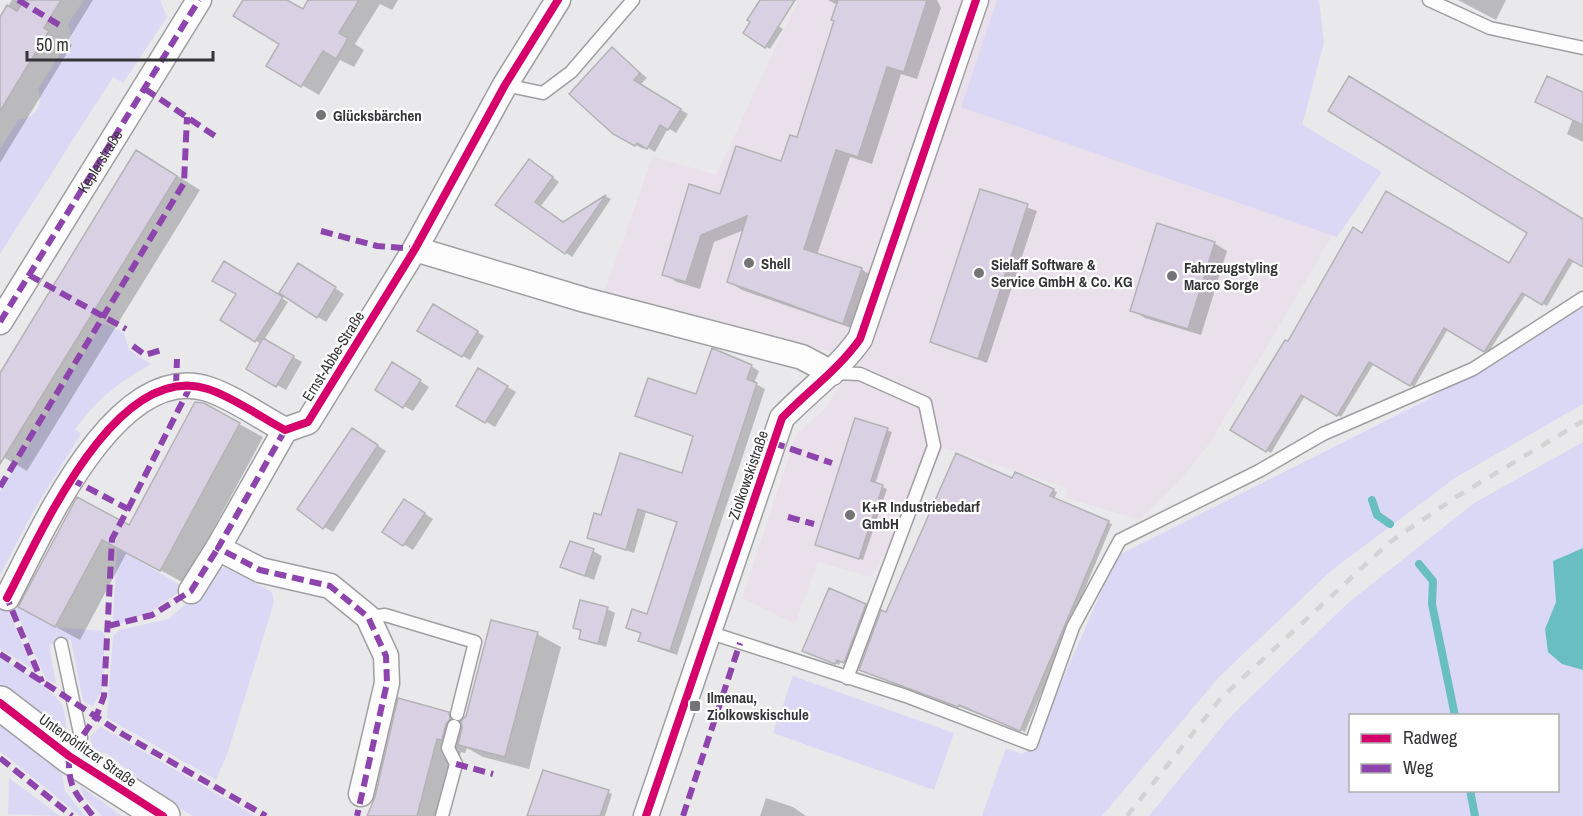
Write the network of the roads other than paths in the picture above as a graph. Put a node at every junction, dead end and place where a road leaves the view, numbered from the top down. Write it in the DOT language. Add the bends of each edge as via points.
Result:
graph roads {
  1 [pos="199,0"];
  2 [pos="558,0"];
  3 [pos="633,0"];
  4 [pos="976,0"];
  5 [pos="1429,0"];
  6 [pos="1583,48"];
  7 [pos="505,85"];
  8 [pos="415,249"];
  9 [pos="1583,298"];
  10 [pos="0,322"];
  11 [pos="832,373"];
  12 [pos="285,430"];
  13 [pos="218,548"];
  14 [pos="191,591"];
  15 [pos="7,598"];
  16 [pos="368,617"];
  17 [pos="708,632"];
  18 [pos="61,644"];
  19 [pos="847,678"];
  20 [pos="0,703"];
  21 [pos="69,756"];
  22 [pos="361,794"];
  23 [pos="163,816"];
  24 [pos="442,816"];
  25 [pos="646,816"];
  1 -- 10 [label="street, Keplerstraße"];
  2 -- 7 [label="street, Ernst-Abbe-Straße"];
  3 -- 7 [label="lane" via="571,72 543,93"];
  4 -- 11 [label="street, Ziolkowskistraße" via="860,339"];
  5 -- 6 [label="lane" via="1490,28"];
  7 -- 8 [label="street, Ernst-Abbe-Straße"];
  8 -- 11 [label="street" via="585,300 802,357"];
  8 -- 12 [label="street, Ernst-Abbe-Straße" via="308,422"];
  9 -- 19 [label="lane" via="1473,369 1323,434 1259,471 1120,540 1073,627 1030,744 906,696"];
  11 -- 17 [label="street, Ziolkowskistraße" via="807,391 782,418"];
  11 -- 19 [label="lane" via="860,374 925,403 934,446"];
  12 -- 13 [label="street"];
  12 -- 15 [label="street" via="208,389 176,386 157,391 112,426 71,479"];
  13 -- 14 [label="street"];
  13 -- 16 [label="street" via="260,570 330,586"];
  16 -- 22 [label="street" via="386,656 387,683"];
  16 -- 24 [label="lane" via="385,615 475,642 448,748 456,764"];
  17 -- 19 [label="lane"];
  17 -- 25 [label="street, Ziolkowskistraße"];
  18 -- 21 [label="lane" via="81,738"];
  20 -- 21 [label="street, Unterpörlitzer Straße"];
  21 -- 23 [label="street, Unterpörlitzer Straße"];
}
